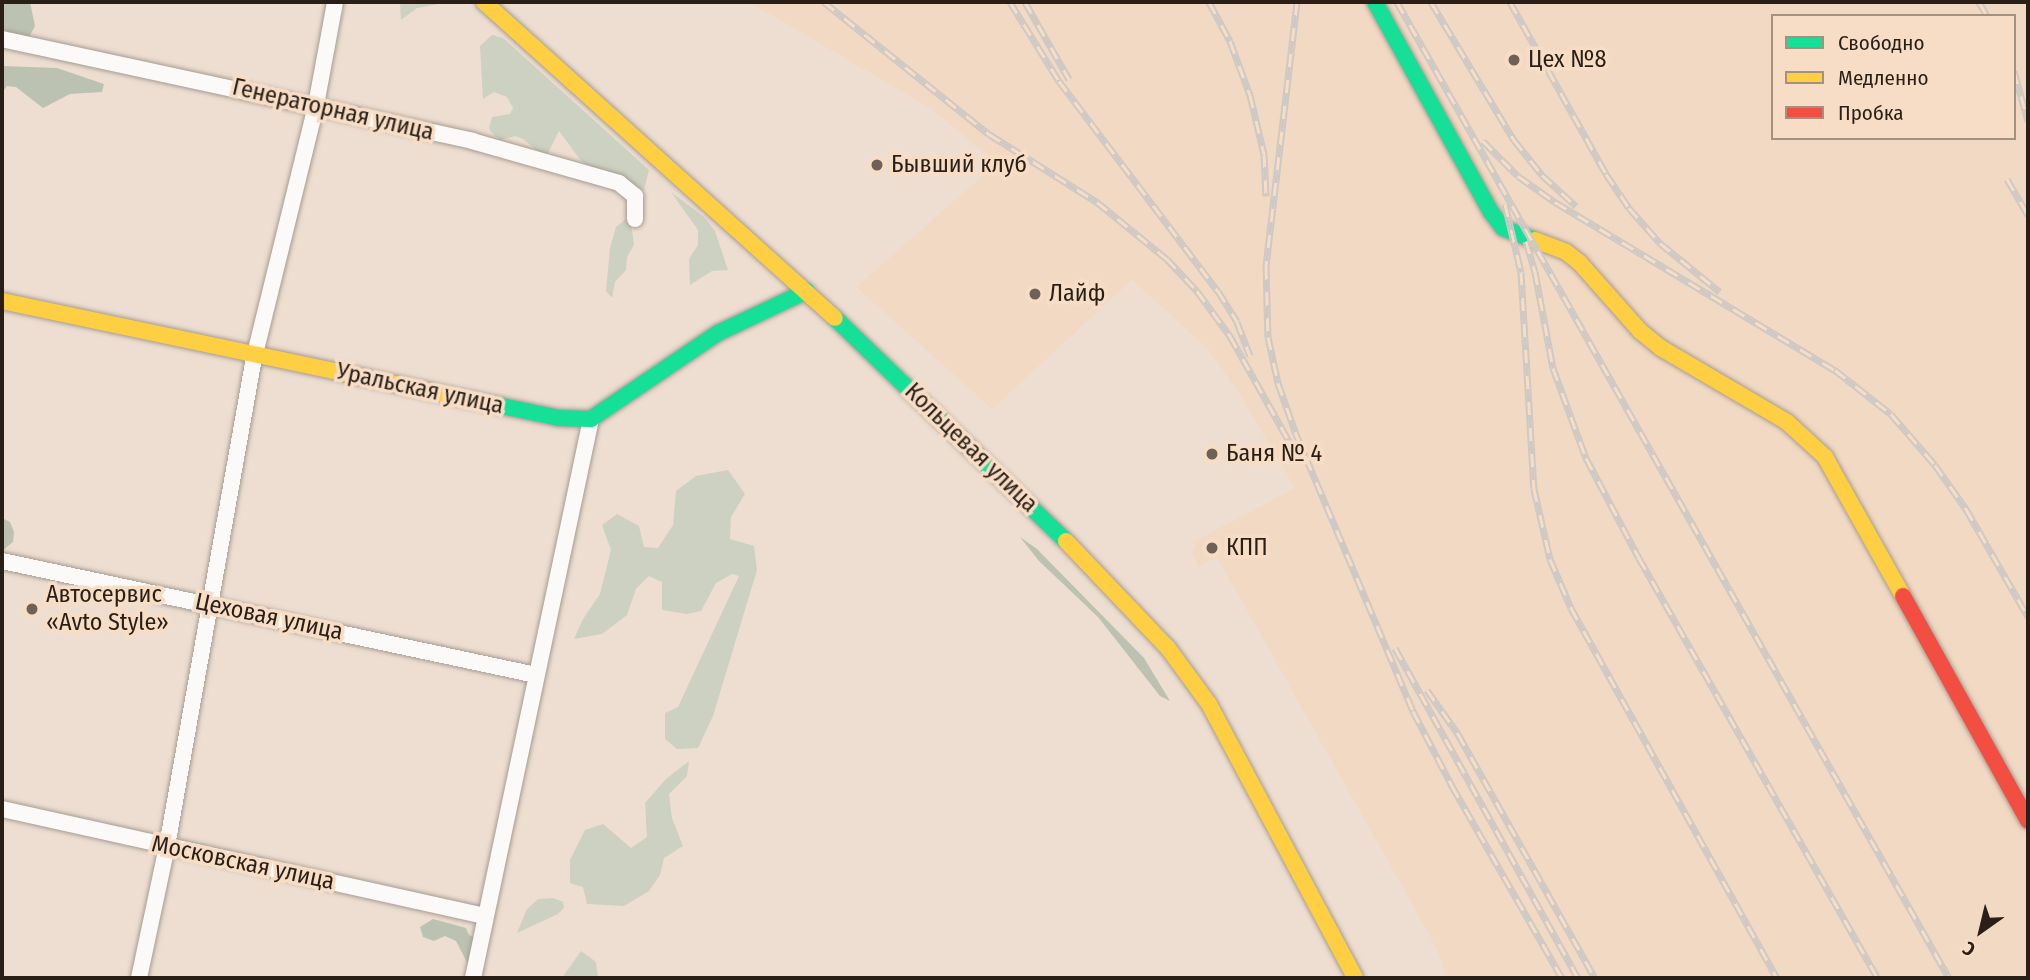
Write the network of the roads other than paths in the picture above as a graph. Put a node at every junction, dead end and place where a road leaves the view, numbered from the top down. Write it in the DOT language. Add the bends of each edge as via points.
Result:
graph roads {
  1 [pos="335,2"];
  2 [pos="484,2"];
  3 [pos="1375,2"];
  4 [pos="2,39"];
  5 [pos="316,105"];
  6 [pos="635,219"];
  7 [pos="807,291"];
  8 [pos="2,301"];
  9 [pos="255,354"];
  10 [pos="591,419"];
  11 [pos="2,561"];
  12 [pos="209,604"];
  13 [pos="536,675"];
  14 [pos="2,809"];
  15 [pos="2028,821"];
  16 [pos="167,846"];
  17 [pos="485,916"];
  18 [pos="139,978"];
  19 [pos="473,978"];
  20 [pos="1355,978"];
  1 -- 5 [label="street"];
  2 -- 7 [label="street, Кольцевая улица"];
  3 -- 15 [label="street" via="1503,228 1566,252 1661,348 1787,422 1825,457"];
  4 -- 5 [label="street, Генераторная улица"];
  5 -- 6 [label="street, Генераторная улица" via="472,141 619,183 635,196"];
  5 -- 9 [label="street"];
  7 -- 10 [label="street" via="718,333"];
  7 -- 20 [label="street, Кольцевая улица" via="1044,518 1168,648 1233,744"];
  8 -- 9 [label="street, Уральская улица"];
  9 -- 10 [label="street, Уральская улица" via="559,418"];
  9 -- 12 [label="street"];
  10 -- 13 [label="street"];
  11 -- 12 [label="street, Цеховая улица"];
  12 -- 13 [label="street, Цеховая улица"];
  12 -- 16 [label="street"];
  13 -- 17 [label="street"];
  14 -- 16 [label="street, Московская улица"];
  16 -- 17 [label="street, Московская улица"];
  16 -- 18 [label="street"];
  17 -- 19 [label="street"];
}
